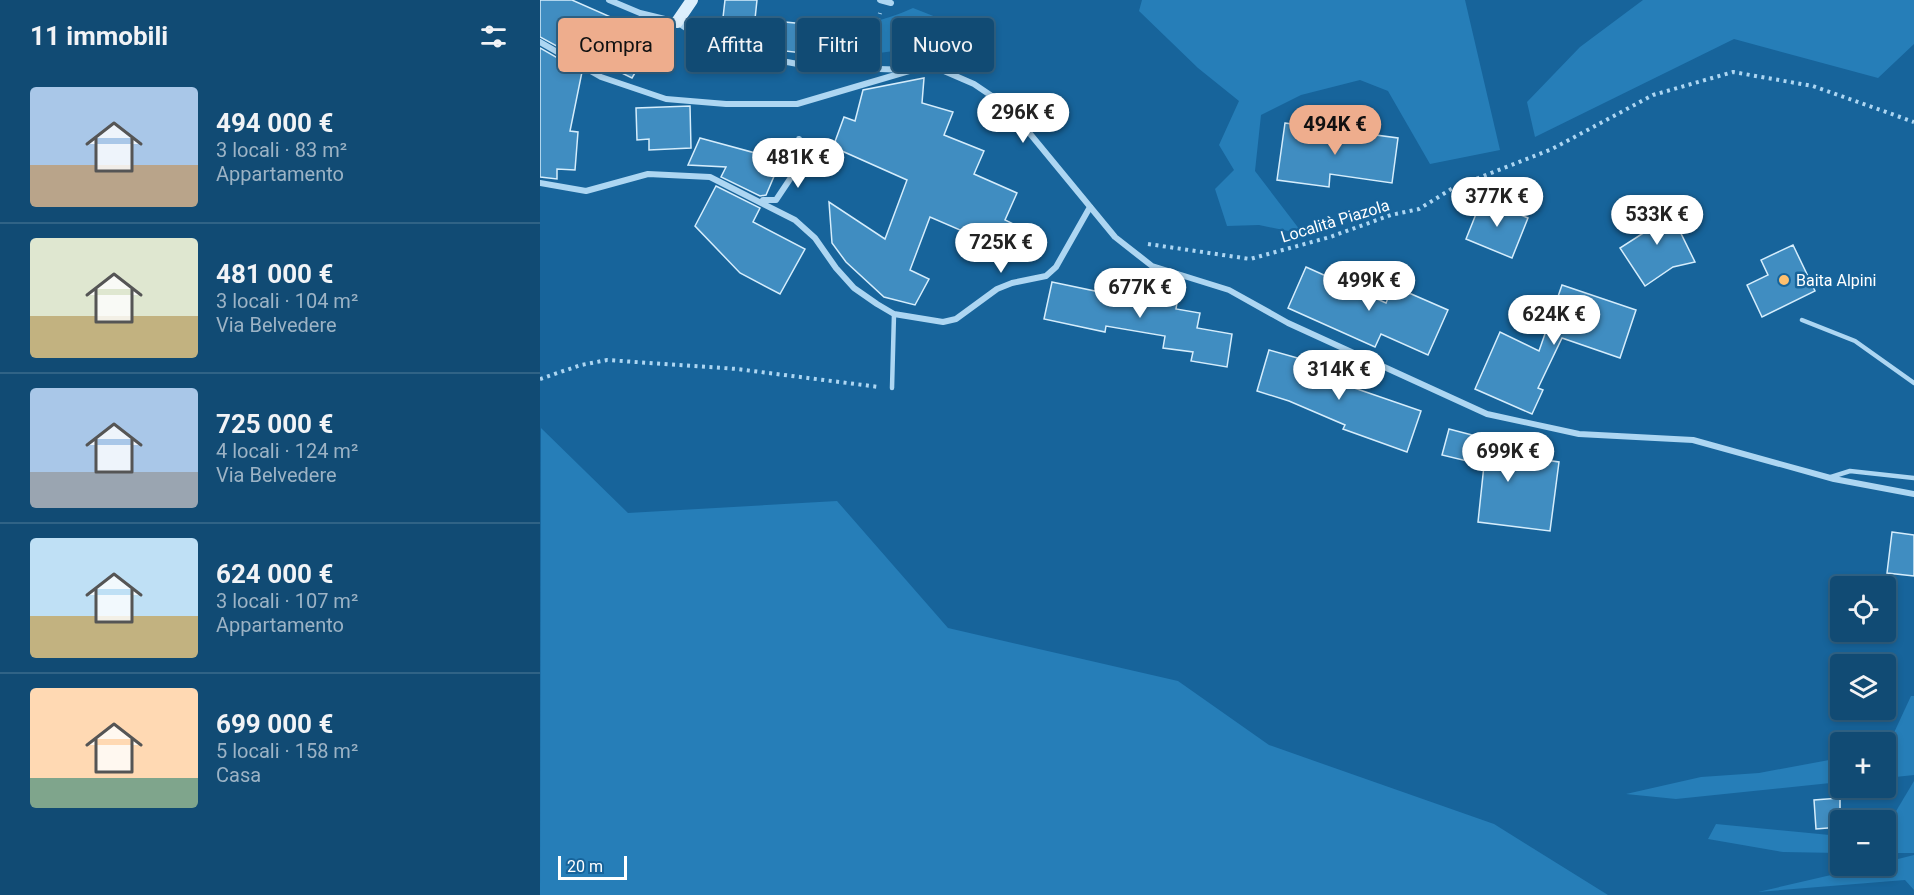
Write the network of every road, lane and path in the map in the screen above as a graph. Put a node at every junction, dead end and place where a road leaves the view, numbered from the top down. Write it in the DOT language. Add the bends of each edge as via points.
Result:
graph roads {
  1 [pos="609,0"];
  2 [pos="692,0"];
  3 [pos="880,0"];
  4 [pos="891,3"];
  5 [pos="677,22"];
  6 [pos="540,42"];
  7 [pos="797,64"];
  8 [pos="905,72"];
  9 [pos="946,72"];
  10 [pos="1914,122"];
  11 [pos="800,139"];
  12 [pos="540,183"];
  13 [pos="759,200"];
  14 [pos="1090,207"];
  15 [pos="1115,237"];
  16 [pos="894,314"];
  17 [pos="1802,320"];
  18 [pos="540,379"];
  19 [pos="1914,383"];
  20 [pos="892,388"];
  21 [pos="1828,478"];
  22 [pos="1914,478"];
  23 [pos="1914,494"];
  1 -- 5 [label="street"];
  2 -- 5 [label="street"];
  3 -- 4 [label="street"];
  5 -- 7 [label="street" via="717,49"];
  6 -- 8 [label="street" via="601,77 633,88 666,99 726,104 797,104"];
  9 -- 14 [label="street" via="974,84 1008,107"];
  10 -- 15 [label="path, Località Piazola" via="1813,86 1733,72 1653,95 1552,149 1453,188 1419,209 1250,259"];
  11 -- 13 [label="street" via="792,176 776,200"];
  12 -- 13 [label="street" via="586,191 648,174 710,177"];
  13 -- 16 [label="street" via="795,219 816,238 854,288"];
  14 -- 15 [label="street"];
  14 -- 16 [label="street" via="1056,267 1046,276 998,289 956,319 943,322"];
  15 -- 21 [label="street" via="1152,266 1228,290 1288,323 1487,414 1579,434 1694,440"];
  16 -- 20 [label="lane"];
  17 -- 19 [label="lane" via="1855,341"];
  18 -- 20 [label="path" via="607,360 737,369"];
  21 -- 22 [label="lane" via="1850,471"];
  21 -- 23 [label="street"];
}
